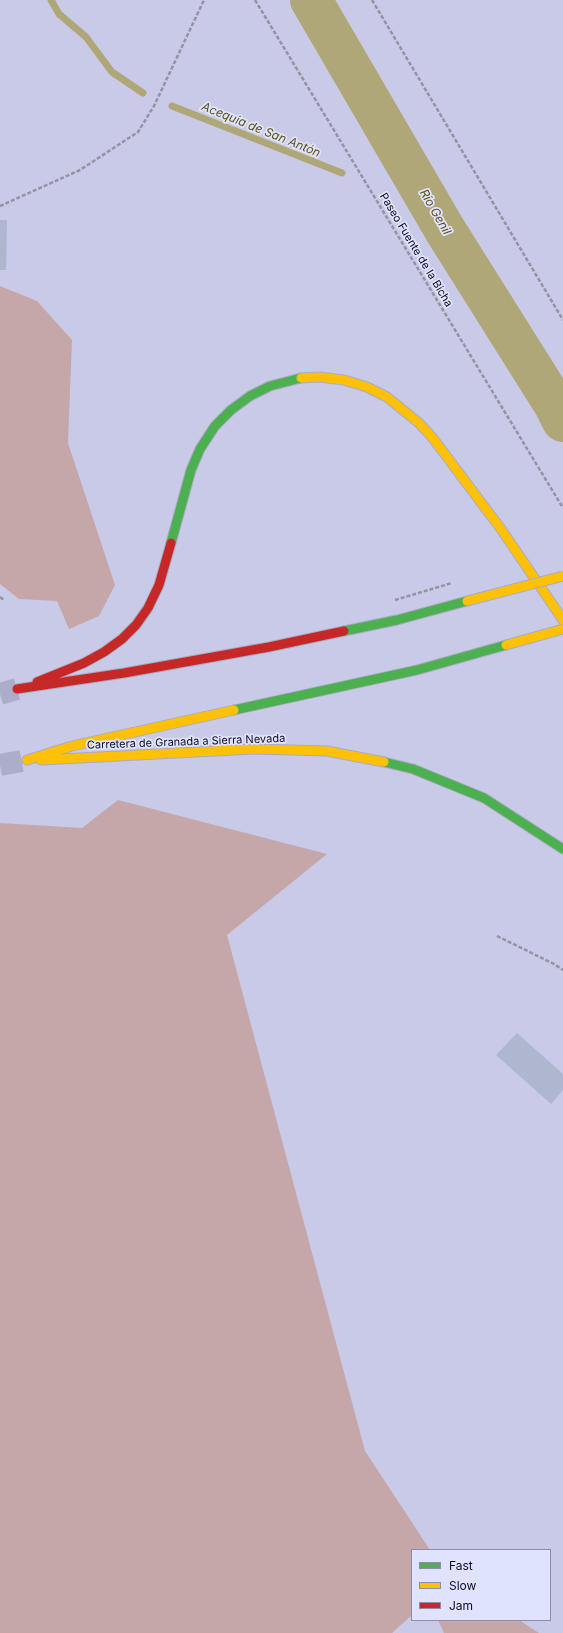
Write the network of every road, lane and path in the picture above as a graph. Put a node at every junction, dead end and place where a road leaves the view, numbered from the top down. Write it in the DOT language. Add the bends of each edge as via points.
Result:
graph roads {
  1 [pos="204,0"];
  2 [pos="255,0"];
  3 [pos="372,0"];
  4 [pos="0,206"];
  5 [pos="563,320"];
  6 [pos="563,508"];
  7 [pos="563,576"];
  8 [pos="0,597"];
  9 [pos="4,600"];
  10 [pos="563,620"];
  11 [pos="563,629"];
  12 [pos="563,849"];
  13 [pos="497,936"];
  14 [pos="563,970"];
  1 -- 4 [label="path" via="154,106 138,132 80,170"];
  2 -- 6 [label="path, Paseo Fuente de la Bicha"];
  3 -- 5 [label="path"];
  7 -- 10 [label="main road, bridge" via="396,620 224,655 17,689 84,663 110,648 136,625 159,585 191,470 207,437 231,410 250,396 270,386 295,379 320,377 344,380 367,387 387,397 419,423 500,529"];
  8 -- 9 [label="path"];
  11 -- 12 [label="main road, Carretera de Granada a Sierra Nevada" via="417,670 72,746 27,760 254,749 327,751 356,755 413,769 484,798"];
  13 -- 14 [label="path"];
}
